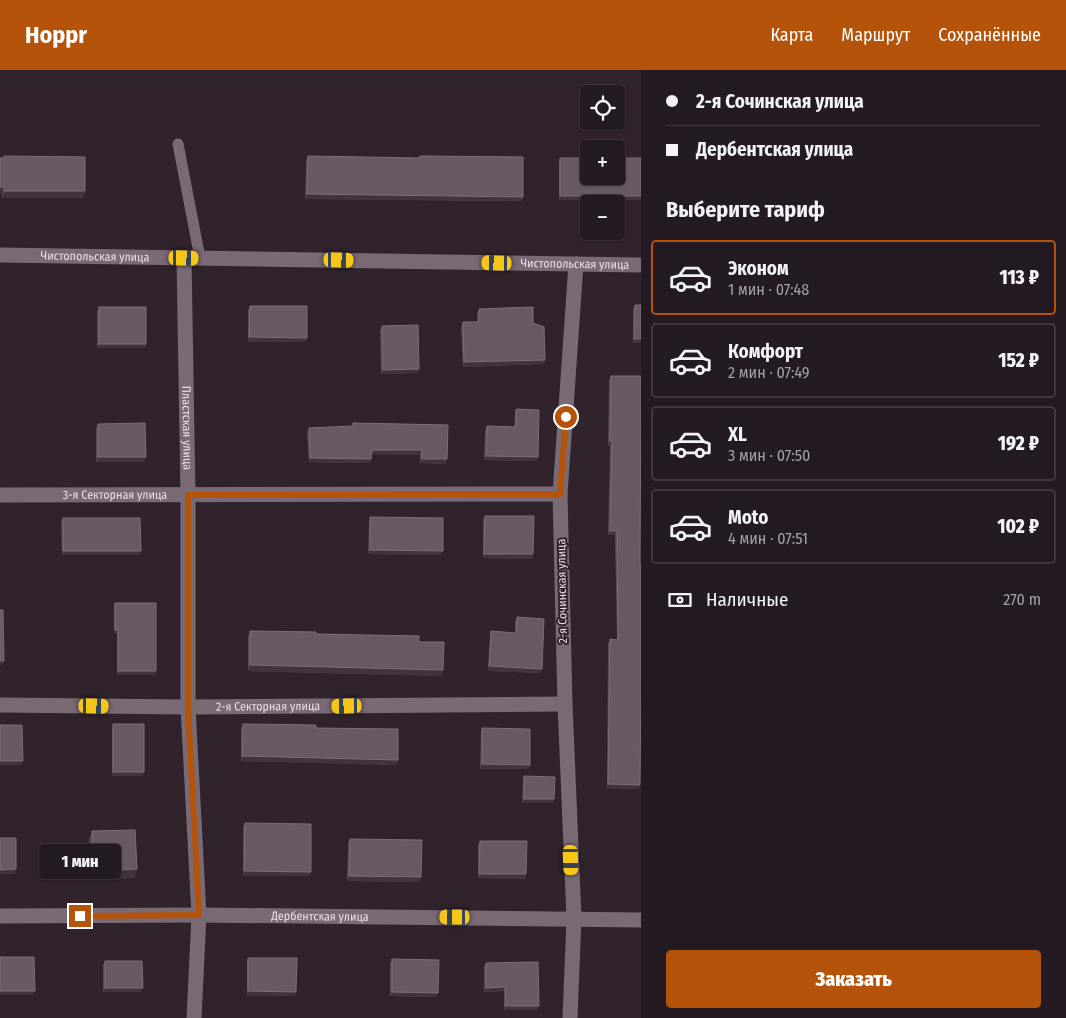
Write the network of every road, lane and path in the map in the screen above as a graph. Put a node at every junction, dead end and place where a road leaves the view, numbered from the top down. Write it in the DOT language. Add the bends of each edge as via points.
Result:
graph roads {
  1 [pos="178,144"];
  2 [pos="0,255"];
  3 [pos="184,258"];
  4 [pos="200,258"];
  5 [pos="576,264"];
  6 [pos="641,265"];
  7 [pos="560,494"];
  8 [pos="0,495"];
  9 [pos="188,495"];
  10 [pos="565,704"];
  11 [pos="0,705"];
  12 [pos="188,707"];
  13 [pos="199,915"];
  14 [pos="0,916"];
  15 [pos="574,918"];
  16 [pos="641,920"];
  17 [pos="194,1018"];
  18 [pos="570,1018"];
  1 -- 4 [label="lane"];
  2 -- 3 [label="street, Чистопольская улица"];
  3 -- 4 [label="street, Чистопольская улица"];
  3 -- 9 [label="street, Пластская улица"];
  4 -- 5 [label="street, Чистопольская улица"];
  5 -- 6 [label="street, Чистопольская улица"];
  5 -- 7 [label="street, 2-я Сочинская улица"];
  7 -- 9 [label="street, 3-я Секторная улица"];
  7 -- 10 [label="street, 2-я Сочинская улица"];
  8 -- 9 [label="street, 3-я Секторная улица"];
  9 -- 12 [label="street, Пластская улица"];
  10 -- 12 [label="street, 2-я Секторная улица"];
  10 -- 15 [label="street, 2-я Сочинская улица"];
  11 -- 12 [label="street, 2-я Секторная улица"];
  12 -- 13 [label="street, Пластская улица"];
  13 -- 14 [label="street, Дербентская улица"];
  13 -- 15 [label="street, Дербентская улица"];
  13 -- 17 [label="street, Пластская улица"];
  15 -- 16 [label="street, Дербентская улица"];
  15 -- 18 [label="street, 2-я Сочинская улица"];
}
